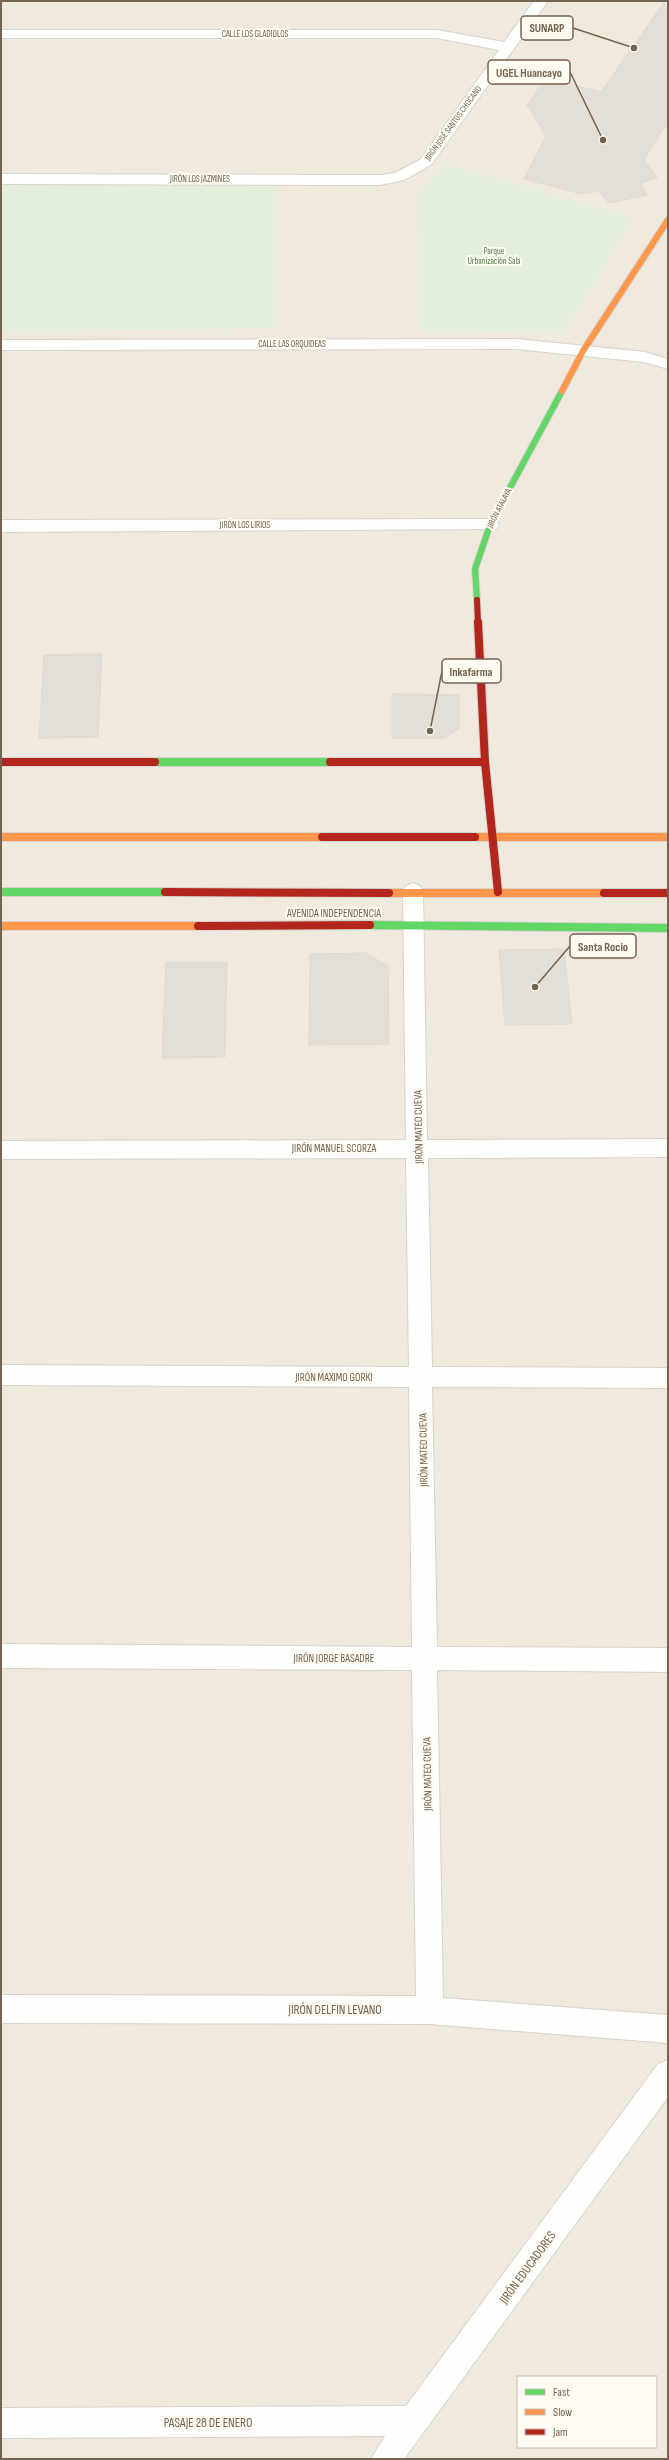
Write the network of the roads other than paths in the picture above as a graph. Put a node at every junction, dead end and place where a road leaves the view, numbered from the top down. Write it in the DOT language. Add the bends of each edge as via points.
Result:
graph roads {
  1 [pos="541,1"];
  2 [pos="1,34"];
  3 [pos="507,48"];
  4 [pos="399,177"];
  5 [pos="1,179"];
  6 [pos="668,220"];
  7 [pos="1,345"];
  8 [pos="583,351"];
  9 [pos="668,364"];
  10 [pos="490,525"];
  11 [pos="1,526"];
  12 [pos="1,762"];
  13 [pos="485,762"];
  14 [pos="668,836"];
  15 [pos="1,837"];
  16 [pos="494,837"];
  17 [pos="413,891"];
  18 [pos="1,892"];
  19 [pos="498,892"];
  20 [pos="668,893"];
  21 [pos="414,925"];
  22 [pos="1,926"];
  23 [pos="668,928"];
  24 [pos="418,1148"];
  25 [pos="668,1148"];
  26 [pos="1,1150"];
  27 [pos="1,1375"];
  28 [pos="422,1377"];
  29 [pos="668,1378"];
  30 [pos="1,1656"];
  31 [pos="426,1659"];
  32 [pos="668,1660"];
  33 [pos="1,2008"];
  34 [pos="430,2010"];
  35 [pos="668,2029"];
  36 [pos="668,2074"];
  37 [pos="414,2421"];
  38 [pos="1,2423"];
  39 [pos="386,2459"];
  1 -- 3 [label="street, JIRÓN JOSÉ SANTOS CHOCANO"];
  2 -- 3 [label="street, CALLE LOS GLADIOLOS" via="437,34"];
  3 -- 4 [label="street, JIRÓN JOSÉ SANTOS CHOCANO" via="426,162"];
  4 -- 5 [label="street, JIRÓN LOS JAZMINES" via="380,180"];
  6 -- 8 [label="street, JIRÓN ATALAYA"];
  7 -- 8 [label="street, CALLE LAS ORQUIDEAS" via="516,344"];
  8 -- 9 [label="street, CALLE LAS ORQUIDEAS" via="645,357"];
  8 -- 10 [label="street, JIRÓN ATALAYA"];
  10 -- 11 [label="street, JIRÓN LOS LIRIOS"];
  10 -- 13 [label="street, JIRÓN ATALAYA" via="475,569"];
  12 -- 13 [label="street"];
  13 -- 16 [label="street, JIRÓN ATALAYA"];
  14 -- 16 [label="street"];
  15 -- 16 [label="street"];
  16 -- 19 [label="street, JIRÓN ATALAYA"];
  17 -- 18 [label="street, AVENIDA INDEPENDENCIA"];
  17 -- 19 [label="street, AVENIDA INDEPENDENCIA"];
  17 -- 21 [label="street, JIRÓN MATEO CUEVA"];
  19 -- 20 [label="street, AVENIDA INDEPENDENCIA"];
  21 -- 22 [label="street, AVENIDA INDEPENDENCIA"];
  21 -- 23 [label="street, AVENIDA INDEPENDENCIA"];
  21 -- 24 [label="street, JIRÓN MATEO CUEVA"];
  24 -- 25 [label="street, JIRÓN MANUEL SCORZA"];
  24 -- 26 [label="street, JIRÓN MANUEL SCORZA"];
  24 -- 28 [label="street, JIRÓN MATEO CUEVA"];
  27 -- 28 [label="street, JIRÓN MAXIMO GORKI"];
  28 -- 29 [label="street, JIRÓN MAXIMO GORKI"];
  28 -- 31 [label="street, JIRÓN MATEO CUEVA"];
  30 -- 31 [label="street, JIRÓN JORGE BASADRE"];
  31 -- 32 [label="street, JIRÓN JORGE BASADRE"];
  31 -- 34 [label="street, JIRÓN MATEO CUEVA"];
  33 -- 34 [label="street, JIRÓN DELFIN LEVANO"];
  34 -- 35 [label="street, JIRÓN DELFIN LEVANO"];
  36 -- 37 [label="street, JIRÓN EDUCADORES"];
  37 -- 38 [label="street, PASAJE 28 DE ENERO"];
  37 -- 39 [label="street, JIRÓN EDUCADORES"];
}
